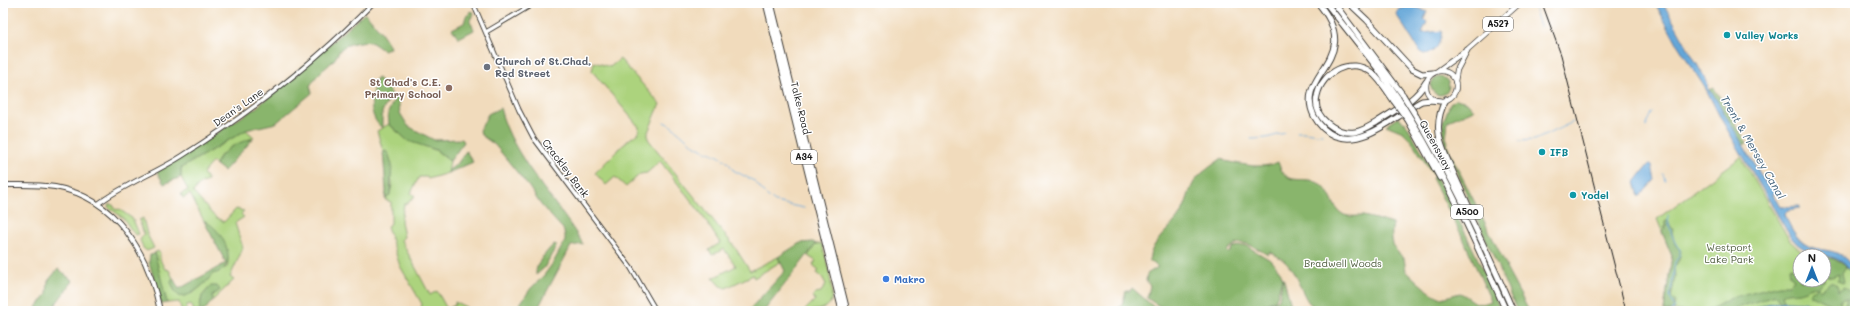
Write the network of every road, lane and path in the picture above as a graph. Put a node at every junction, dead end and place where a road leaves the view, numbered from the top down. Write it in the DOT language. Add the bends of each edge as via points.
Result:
graph roads {
  1 [pos="373,3"];
  2 [pos="473,3"];
  3 [pos="535,3"];
  4 [pos="766,3"];
  5 [pos="771,3"];
  6 [pos="1318,3"];
  7 [pos="1326,3"];
  8 [pos="1334,3"];
  9 [pos="1349,3"];
  10 [pos="1520,3"];
  11 [pos="486,32"];
  12 [pos="1468,49"];
  13 [pos="1435,73"];
  14 [pos="1426,82"];
  15 [pos="1455,82"];
  16 [pos="1396,99"];
  17 [pos="1446,100"];
  18 [pos="1440,101"];
  19 [pos="3,185"];
  20 [pos="98,204"];
  21 [pos="1509,301"];
  22 [pos="160,311"];
  23 [pos="656,311"];
  24 [pos="842,311"];
  25 [pos="847,311"];
  26 [pos="1506,311"];
  27 [pos="1513,311"];
  1 -- 20 [label="street, Dean's Lane" via="279,88 256,105 181,157 120,188"];
  2 -- 11 [label="street, Crackley Bank"];
  3 -- 11 [label="street"];
  4 -- 24 [label="highway, Talke Road / A34"];
  5 -- 25 [label="highway, Talke Road / A34"];
  6 -- 18 [label="highway" via="1333,26 1335,39 1332,55 1314,84 1311,96 1314,116 1326,132 1345,138 1360,137 1418,103"];
  7 -- 16 [label="highway, Queensway / A500" via="1378,69"];
  8 -- 21 [label="highway, Queensway / A500, bridge" via="1380,62 1416,116 1447,170"];
  9 -- 13 [label="highway" via="1368,20 1412,69 1422,74"];
  10 -- 12 [label="main road, A527"];
  11 -- 23 [label="street, Crackley Bank" via="519,110 533,136 631,268"];
  12 -- 13 [label="main road, A527"];
  12 -- 15 [label="main road, A527" via="1457,70"];
  13 -- 14 [label="main road"];
  13 -- 15 [label="main road" via="1449,74"];
  14 -- 16 [label="highway" via="1416,97 1368,127 1354,132 1336,129 1323,119 1317,107 1317,96 1322,82 1333,71 1354,66 1372,73"];
  14 -- 18 [label="main road" via="1429,95"];
  15 -- 17 [label="main road" via="1455,91"];
  16 -- 26 [label="highway, Queensway / A500, bridge" via="1435,161"];
  17 -- 18 [label="main road"];
  17 -- 21 [label="highway" via="1442,108 1438,135 1442,150 1498,268"];
  19 -- 20 [label="main road" via="56,187"];
  20 -- 22 [label="main road" via="120,223 139,249 152,278"];
  21 -- 27 [label="highway, Queensway / A500"];
}
